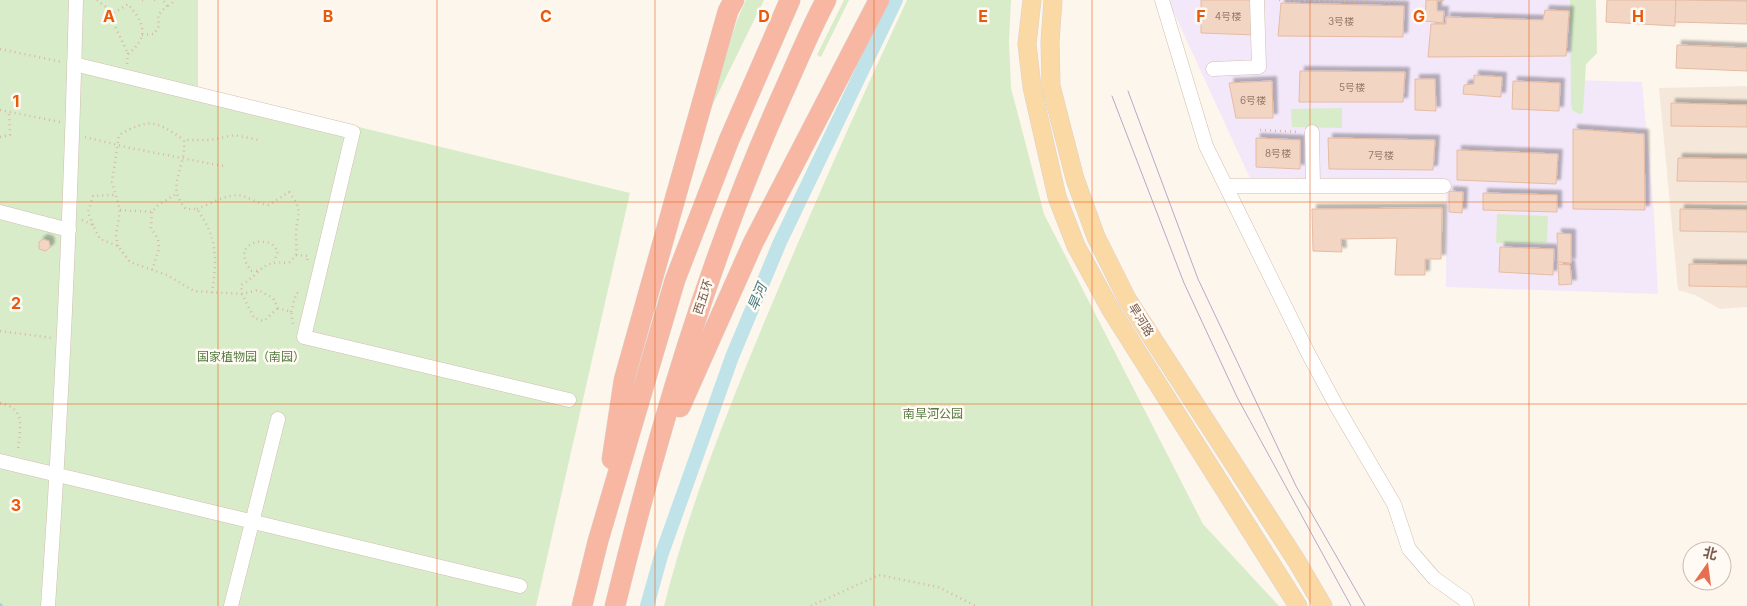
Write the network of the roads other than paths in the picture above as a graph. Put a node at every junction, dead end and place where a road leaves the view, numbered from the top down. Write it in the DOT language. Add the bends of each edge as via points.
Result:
graph roads {
  1 [pos="76,0"];
  2 [pos="734,0"];
  3 [pos="790,0"];
  4 [pos="826,0"];
  5 [pos="879,0"];
  6 [pos="1032,0"];
  7 [pos="1053,0"];
  8 [pos="1162,0"];
  9 [pos="1257,0"];
  10 [pos="74,64"];
  11 [pos="1214,69"];
  12 [pos="1305,132"];
  13 [pos="1312,185"];
  14 [pos="1226,186"];
  15 [pos="1444,186"];
  16 [pos="0,212"];
  17 [pos="69,230"];
  18 [pos="569,400"];
  19 [pos="278,419"];
  20 [pos="0,461"];
  21 [pos="57,475"];
  22 [pos="644,486"];
  23 [pos="254,522"];
  24 [pos="598,541"];
  25 [pos="520,586"];
  26 [pos="48,606"];
  27 [pos="231,606"];
  28 [pos="582,606"];
  29 [pos="615,606"];
  30 [pos="1298,606"];
  31 [pos="1323,606"];
  32 [pos="1467,606"];
  1 -- 10 [label="lane"];
  2 -- 24 [label="highway" via="728,11 624,380"];
  3 -- 24 [label="highway" via="675,280"];
  4 -- 22 [label="highway, 西五环" via="757,150 705,290"];
  5 -- 22 [label="highway" via="753,243"];
  6 -- 30 [label="main road, 旱河路" via="1027,44 1032,87 1057,197 1076,246 1111,310"];
  7 -- 31 [label="main road, 旱河路" via="1051,86 1075,179 1096,237 1127,299"];
  8 -- 14 [label="lane" via="1206,146"];
  9 -- 11 [label="lane" via="1259,67"];
  10 -- 17 [label="lane"];
  10 -- 18 [label="lane" via="353,132 304,337"];
  12 -- 13 [label="lane"];
  13 -- 14 [label="lane"];
  13 -- 15 [label="lane"];
  14 -- 32 [label="lane" via="1337,407 1394,504 1409,549 1434,578 1465,600"];
  16 -- 17 [label="lane"];
  17 -- 21 [label="lane"];
  19 -- 23 [label="lane"];
  20 -- 21 [label="lane"];
  21 -- 23 [label="lane"];
  21 -- 26 [label="lane"];
  22 -- 29 [label="highway, 西五环"];
  23 -- 25 [label="lane"];
  23 -- 27 [label="lane"];
  24 -- 28 [label="highway"];
}
